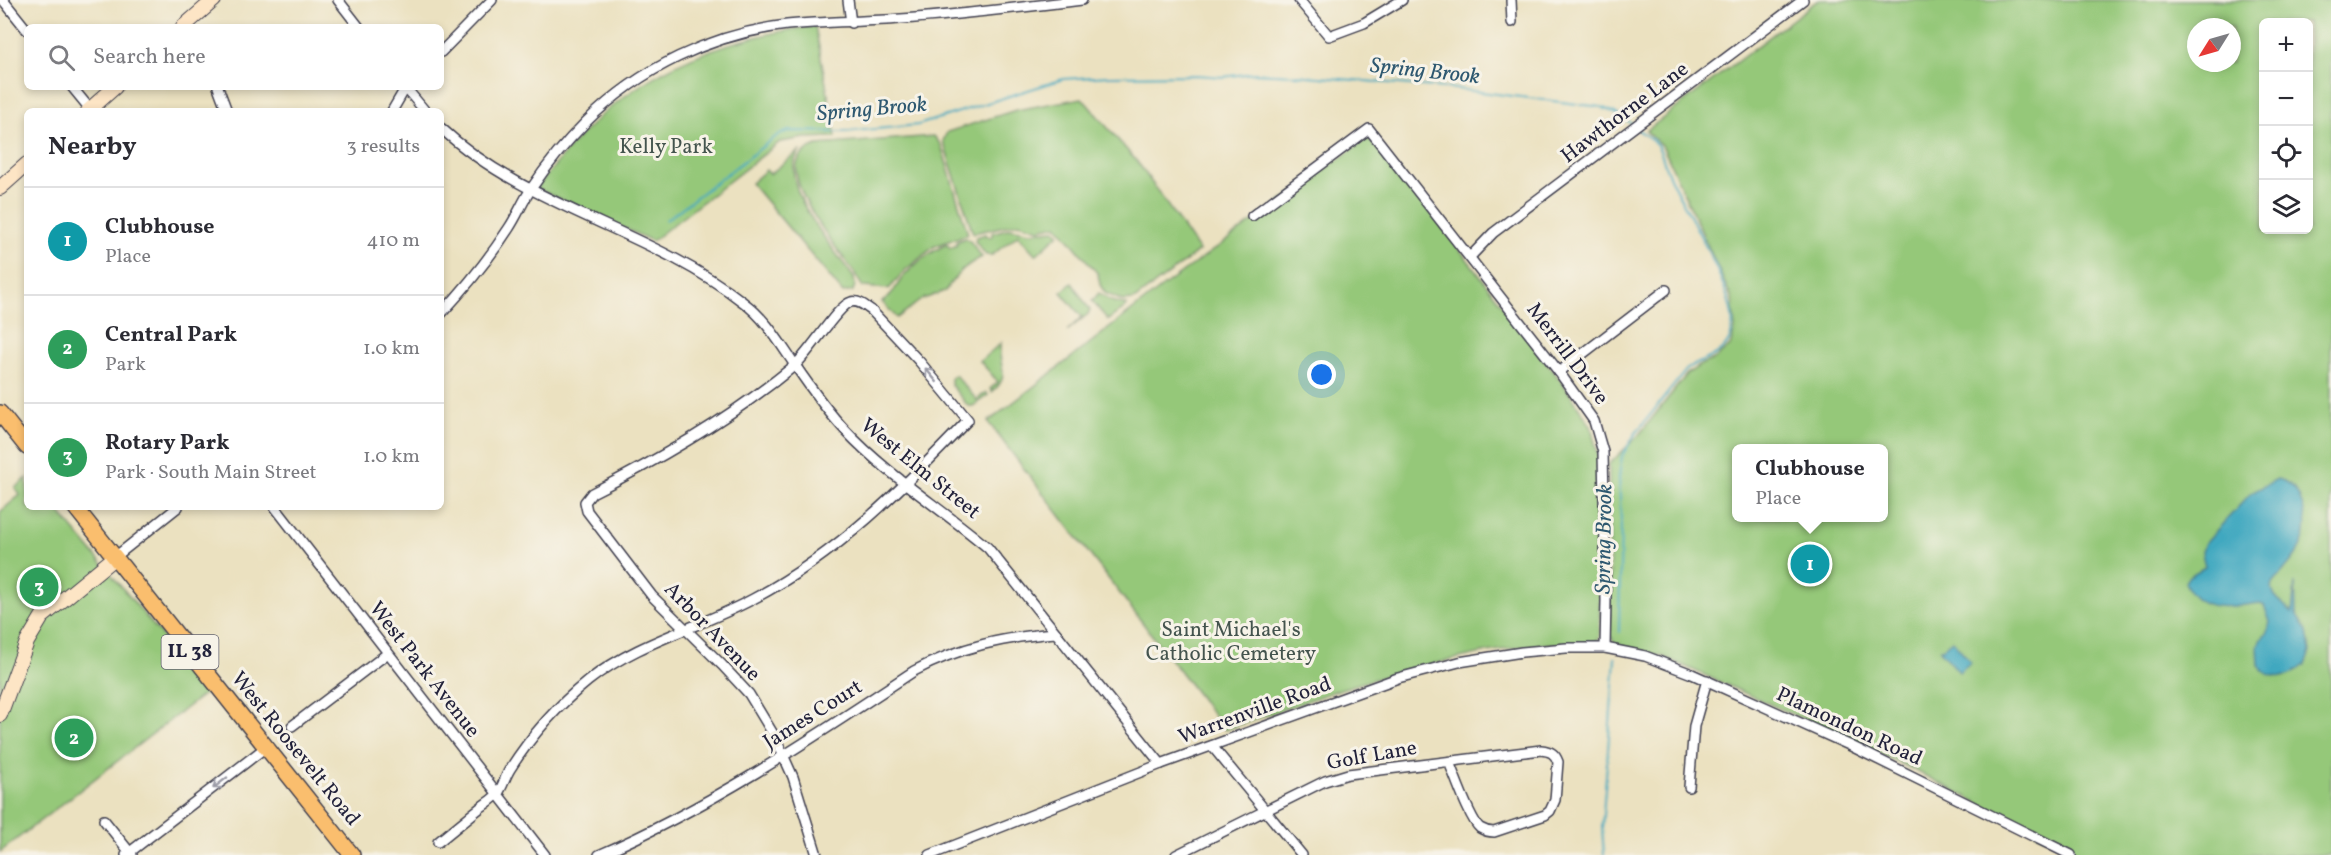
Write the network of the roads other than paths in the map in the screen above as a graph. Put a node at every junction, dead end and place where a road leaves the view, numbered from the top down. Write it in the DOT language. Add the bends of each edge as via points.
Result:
graph roads {
  1 [pos="3,0"];
  2 [pos="214,0"];
  3 [pos="338,0"];
  4 [pos="492,0"];
  5 [pos="848,0"];
  6 [pos="1075,0"];
  7 [pos="1082,0"];
  8 [pos="1299,0"];
  9 [pos="1402,0"];
  10 [pos="1511,0"];
  11 [pos="1803,0"];
  12 [pos="1512,22"];
  13 [pos="851,23"];
  14 [pos="186,24"];
  15 [pos="357,24"];
  16 [pos="24,26"];
  17 [pos="444,48"];
  18 [pos="74,90"];
  19 [pos="112,90"];
  20 [pos="219,90"];
  21 [pos="404,90"];
  22 [pos="408,90"];
  23 [pos="88,108"];
  24 [pos="91,108"];
  25 [pos="226,108"];
  26 [pos="394,108"];
  27 [pos="423,108"];
  28 [pos="444,130"];
  29 [pos="24,167"];
  30 [pos="0,188"];
  31 [pos="531,190"];
  32 [pos="1252,216"];
  33 [pos="1470,257"];
  34 [pos="1666,290"];
  35 [pos="444,310"];
  36 [pos="795,365"];
  37 [pos="1559,372"];
  38 [pos="0,413"];
  39 [pos="24,443"];
  40 [pos="906,484"];
  41 [pos="77,510"];
  42 [pos="174,510"];
  43 [pos="277,510"];
  44 [pos="115,557"];
  45 [pos="684,630"];
  46 [pos="1056,633"];
  47 [pos="1605,648"];
  48 [pos="388,653"];
  49 [pos="1707,680"];
  50 [pos="6,681"];
  51 [pos="0,715"];
  52 [pos="292,726"];
  53 [pos="1212,746"];
  54 [pos="266,747"];
  55 [pos="783,756"];
  56 [pos="1449,762"];
  57 [pos="1161,764"];
  58 [pos="1689,787"];
  59 [pos="498,794"];
  60 [pos="1265,810"];
  61 [pos="104,820"];
  62 [pos="438,842"];
  63 [pos="129,854"];
  64 [pos="352,855"];
  65 [pos="545,855"];
  66 [pos="598,855"];
  67 [pos="817,855"];
  68 [pos="930,855"];
  69 [pos="1176,855"];
  70 [pos="1302,855"];
  71 [pos="2071,855"];
  1 -- 16 [label="street"];
  2 -- 14 [label="street"];
  3 -- 15 [label="street"];
  4 -- 17 [label="street"];
  5 -- 13 [label="street"];
  6 -- 7 [label="street"];
  6 -- 13 [label="street"];
  8 -- 9 [label="street" via="1329,36 1374,18"];
  10 -- 12 [label="street"];
  11 -- 33 [label="street, Hawthorne Lane" via="1494,233"];
  13 -- 31 [label="street" via="789,25 748,32 674,59 640,78 602,107 558,153"];
  18 -- 23 [label="street"];
  19 -- 24 [label="street"];
  20 -- 25 [label="street"];
  21 -- 26 [label="street"];
  22 -- 27 [label="street"];
  28 -- 31 [label="street, West Elm Street" via="475,156"];
  29 -- 30 [label="street"];
  31 -- 35 [label="street" via="497,245"];
  31 -- 36 [label="street, West Elm Street" via="698,272 743,302 769,327"];
  32 -- 33 [label="street, Merrill Drive" via="1369,129"];
  33 -- 37 [label="street, Merrill Drive"];
  34 -- 37 [label="street"];
  36 -- 40 [label="street, West Elm Street" via="844,429"];
  40 -- 36 [label="street, one-way" via="968,420 919,361 863,304 849,302"];
  36 -- 45 [label="street, Arbor Avenue" via="691,440 592,493 585,502 587,512 636,578"];
  37 -- 47 [label="street, Merrill Drive" via="1594,421 1603,452"];
  38 -- 39 [label="main road"];
  40 -- 45 [label="street" via="809,565 755,598"];
  40 -- 46 [label="street, West Elm Street" via="988,548"];
  41 -- 44 [label="main road, IL 38"];
  42 -- 44 [label="street"];
  43 -- 48 [label="street, West Park Avenue"];
  44 -- 50 [label="street" via="42,617"];
  44 -- 54 [label="main road, West Roosevelt Road / IL 38"];
  45 -- 55 [label="street, Arbor Avenue" via="749,694"];
  45 -- 59 [label="street" via="632,652 569,698 533,736"];
  46 -- 55 [label="street, James Court" via="984,643 933,661"];
  46 -- 57 [label="street, West Elm Street"];
  47 -- 49 [label="street, Plamondon Road" via="1645,656"];
  47 -- 53 [label="street, Warrenville Road" via="1522,652 1422,671"];
  48 -- 52 [label="street"];
  48 -- 59 [label="street, West Park Avenue"];
  49 -- 58 [label="street" via="1694,726"];
  49 -- 71 [label="street, Plamondon Road"];
  50 -- 51 [label="street"];
  53 -- 57 [label="street, Warrenville Road"];
  53 -- 60 [label="street"];
  54 -- 63 [label="street, one-way"];
  54 -- 64 [label="main road, West Roosevelt Road / IL 38"];
  55 -- 66 [label="street, James Court" via="702,803"];
  55 -- 67 [label="street, Arbor Avenue"];
  56 -- 56 [label="street, Golf Lane" via="1477,824 1487,832 1550,811 1555,800 1558,762 1553,753 1541,750"];
  56 -- 60 [label="street, Golf Lane" via="1348,774"];
  57 -- 68 [label="street, Warrenville Road"];
  59 -- 62 [label="street"];
  59 -- 65 [label="street, West Park Avenue"];
  60 -- 69 [label="street, Golf Lane"];
  60 -- 70 [label="street"];
  61 -- 63 [label="street"];
}
